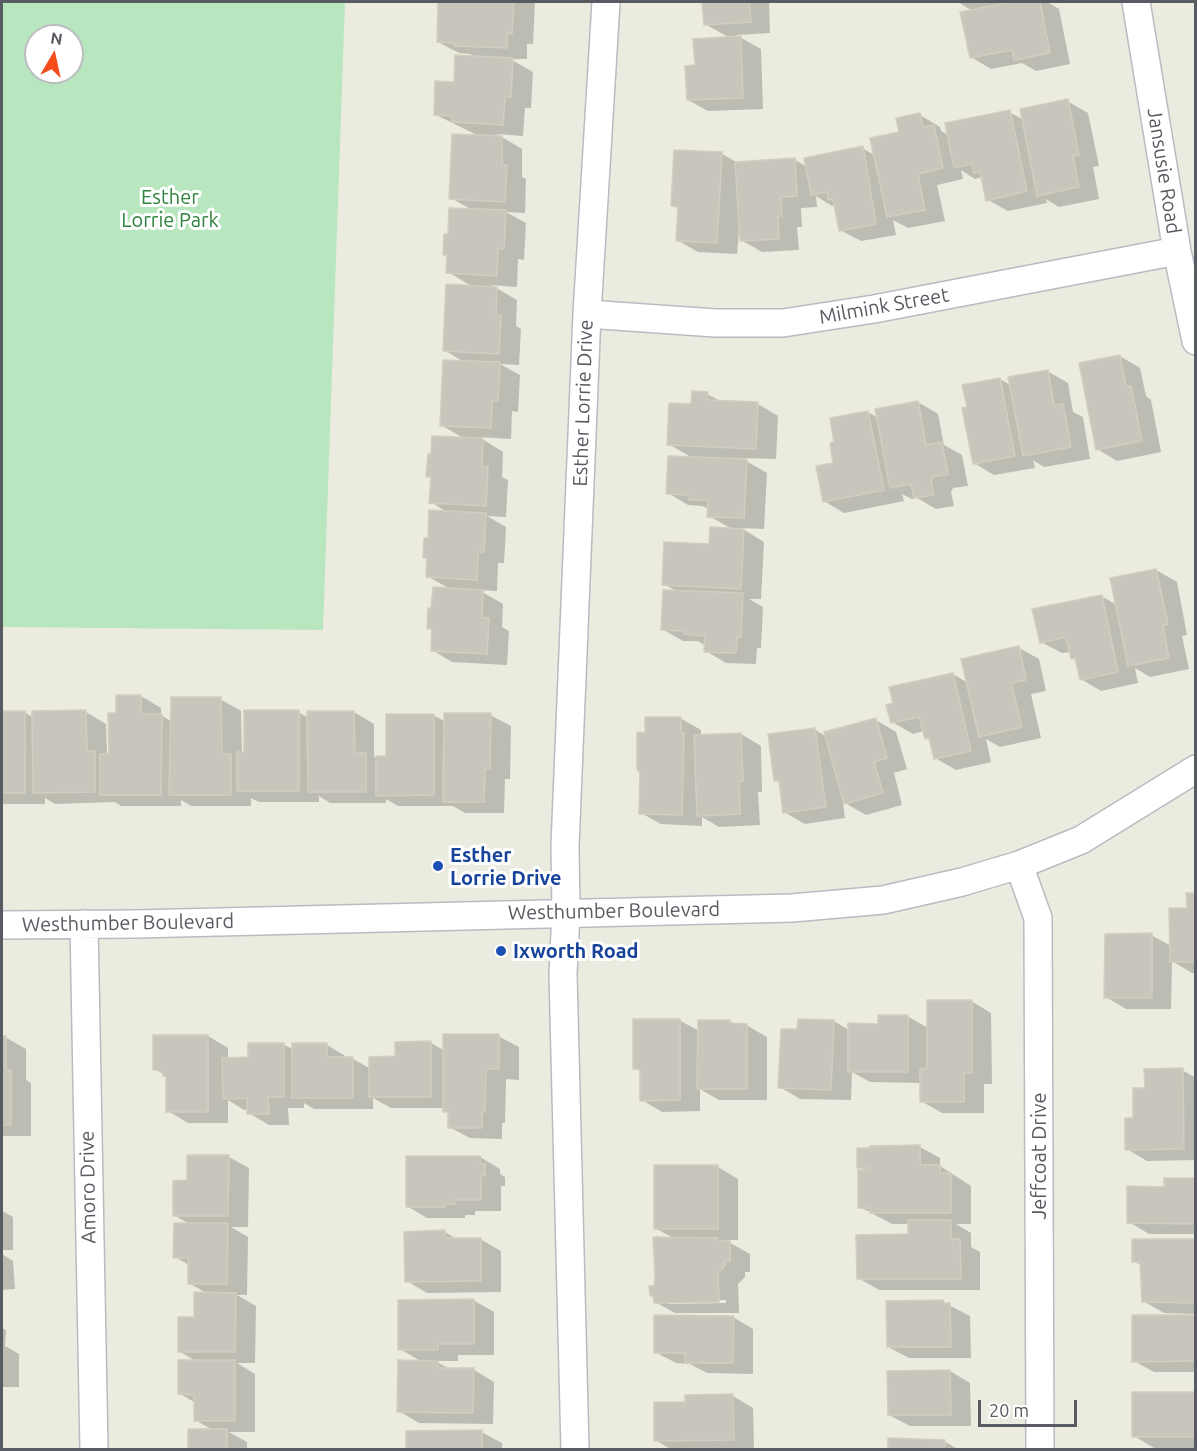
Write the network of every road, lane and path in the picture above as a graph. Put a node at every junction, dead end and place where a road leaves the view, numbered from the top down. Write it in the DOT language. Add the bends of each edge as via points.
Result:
graph roads {
  1 [pos="606,2"];
  2 [pos="1136,2"];
  3 [pos="1178,251"];
  4 [pos="587,314"];
  5 [pos="1196,341"];
  6 [pos="1196,769"];
  7 [pos="1019,865"];
  8 [pos="566,912"];
  9 [pos="84,924"];
  10 [pos="2,925"];
  11 [pos="93,1449"];
  12 [pos="575,1449"];
  13 [pos="1040,1449"];
  1 -- 4 [label="street, Esther Lorrie Drive"];
  2 -- 3 [label="street, Jansusie Road"];
  3 -- 4 [label="street, Milmink Street" via="783,323 715,323"];
  3 -- 5 [label="street, Jansusie Road"];
  4 -- 8 [label="street, Esther Lorrie Drive" via="565,846"];
  6 -- 7 [label="street, Westhumber Boulevard" via="1080,840"];
  7 -- 8 [label="street, Westhumber Boulevard" via="883,900 792,908"];
  7 -- 13 [label="street, Jeffcoat Drive" via="1038,918"];
  8 -- 9 [label="street, Westhumber Boulevard"];
  8 -- 12 [label="street" via="563,974"];
  9 -- 10 [label="street, Westhumber Boulevard"];
  9 -- 11 [label="street, Amoro Drive"];
}
